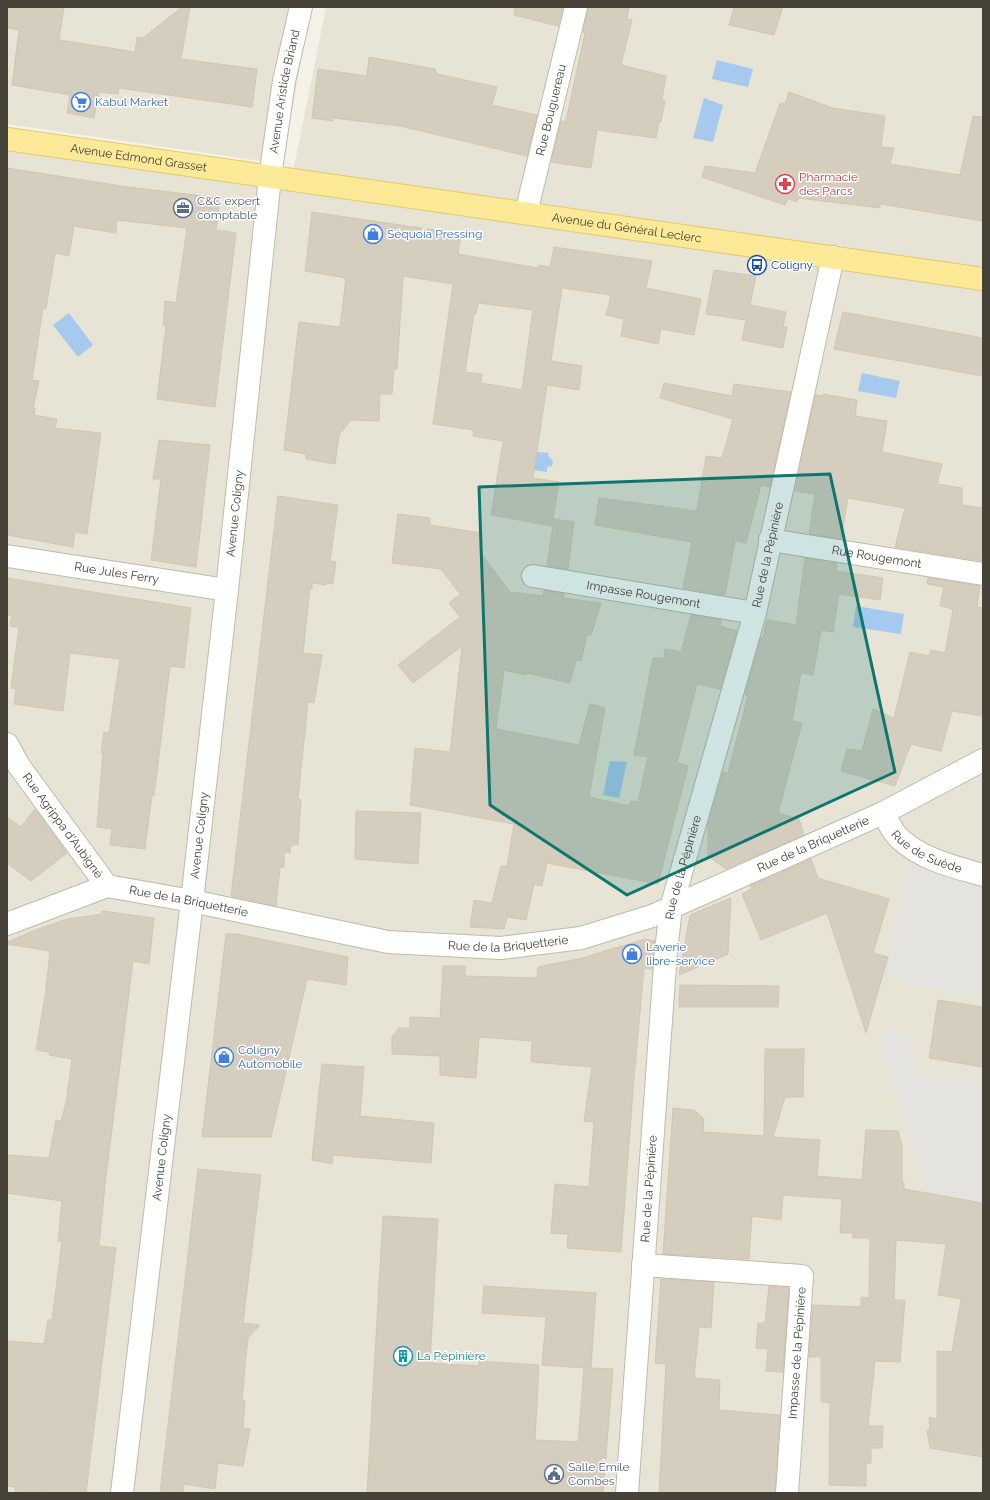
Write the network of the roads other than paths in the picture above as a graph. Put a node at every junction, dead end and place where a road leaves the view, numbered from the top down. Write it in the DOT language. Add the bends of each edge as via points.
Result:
graph roads {
  1 [pos="301,7"];
  2 [pos="576,7"];
  3 [pos="7,139"];
  4 [pos="270,177"];
  5 [pos="526,213"];
  6 [pos="833,257"];
  7 [pos="983,279"];
  8 [pos="770,540"];
  9 [pos="7,556"];
  10 [pos="983,574"];
  11 [pos="533,576"];
  12 [pos="227,590"];
  13 [pos="755,613"];
  14 [pos="7,744"];
  15 [pos="983,760"];
  16 [pos="883,813"];
  17 [pos="983,875"];
  18 [pos="107,886"];
  19 [pos="192,901"];
  20 [pos="671,908"];
  21 [pos="7,924"];
  22 [pos="643,1265"];
  23 [pos="122,1493"];
  24 [pos="627,1493"];
  25 [pos="787,1493"];
  1 -- 4 [label="street, Avenue Aristide Briand" via="284,81"];
  2 -- 5 [label="street, Rue Bouguereau"];
  3 -- 4 [label="main road, Avenue Edmond Grasset"];
  4 -- 5 [label="main road, Avenue du Général Leclerc"];
  4 -- 12 [label="street, Avenue Coligny"];
  5 -- 6 [label="main road, Avenue du Général Leclerc"];
  6 -- 7 [label="main road, Avenue du Général Leclerc"];
  6 -- 8 [label="street, Rue de la Pépinière"];
  8 -- 10 [label="street, Rue Rougemont"];
  8 -- 13 [label="street, Rue de la Pépinière"];
  9 -- 12 [label="street, Rue Jules Ferry"];
  11 -- 13 [label="street, Impasse Rougemont"];
  12 -- 19 [label="street, Avenue Coligny"];
  13 -- 20 [label="street, Rue de la Pépinière"];
  14 -- 18 [label="street, Rue Agrippa d'Aubigné" via="19,766"];
  15 -- 16 [label="street, Rue de la Briquetterie"];
  16 -- 17 [label="street, Rue de Suède" via="896,836 912,849 943,864"];
  16 -- 20 [label="street, Rue de la Briquetterie"];
  18 -- 19 [label="street, Rue de la Briquetterie"];
  18 -- 21 [label="street"];
  19 -- 20 [label="street, Rue de la Briquetterie" via="388,942 501,948 581,938"];
  19 -- 23 [label="street, Avenue Coligny"];
  20 -- 22 [label="street, Rue de la Pépinière"];
  22 -- 24 [label="street, Rue de la Pépinière"];
  22 -- 25 [label="street, Impasse de la Pépinière" via="802,1276"];
}
